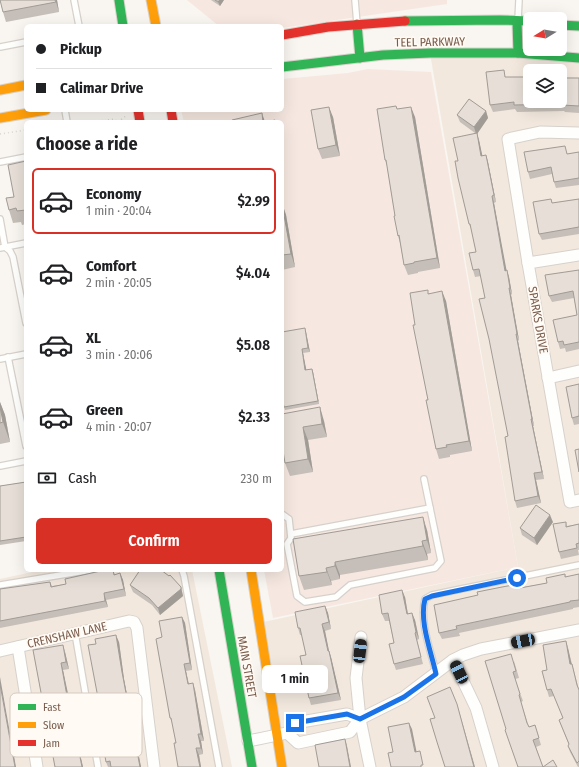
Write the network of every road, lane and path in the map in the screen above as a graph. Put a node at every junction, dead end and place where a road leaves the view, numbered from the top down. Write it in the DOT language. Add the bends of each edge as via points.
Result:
graph roads {
  1 [pos="74,0"];
  2 [pos="119,0"];
  3 [pos="151,0"];
  4 [pos="355,0"];
  5 [pos="519,0"];
  6 [pos="518,21"];
  7 [pos="523,21"];
  8 [pos="79,24"];
  9 [pos="123,24"];
  10 [pos="156,24"];
  11 [pos="357,24"];
  12 [pos="567,25"];
  13 [pos="579,26"];
  14 [pos="284,35"];
  15 [pos="24,42"];
  16 [pos="0,47"];
  17 [pos="518,53"];
  18 [pos="360,58"];
  19 [pos="579,58"];
  20 [pos="284,67"];
  21 [pos="24,85"];
  22 [pos="0,90"];
  23 [pos="34,112"];
  24 [pos="133,112"];
  25 [pos="0,118"];
  26 [pos="121,120"];
  27 [pos="24,130"];
  28 [pos="579,133"];
  29 [pos="0,134"];
  30 [pos="24,157"];
  31 [pos="0,162"];
  32 [pos="0,219"];
  33 [pos="24,243"];
  34 [pos="3,247"];
  35 [pos="579,255"];
  36 [pos="528,263"];
  37 [pos="24,313"];
  38 [pos="24,354"];
  39 [pos="8,357"];
  40 [pos="0,359"];
  41 [pos="579,371"];
  42 [pos="548,378"];
  43 [pos="24,436"];
  44 [pos="24,461"];
  45 [pos="0,466"];
  46 [pos="424,479"];
  47 [pos="575,501"];
  48 [pos="430,508"];
  49 [pos="284,515"];
  50 [pos="291,534"];
  51 [pos="579,565"];
  52 [pos="80,572"];
  53 [pos="183,572"];
  54 [pos="219,572"];
  55 [pos="250,572"];
  56 [pos="0,586"];
  57 [pos="579,630"];
  58 [pos="75,633"];
  59 [pos="361,637"];
  60 [pos="18,647"];
  61 [pos="0,651"];
  62 [pos="453,660"];
  63 [pos="436,674"];
  64 [pos="25,693"];
  65 [pos="85,693"];
  66 [pos="360,719"];
  67 [pos="282,734"];
  68 [pos="248,741"];
  69 [pos="35,757"];
  70 [pos="96,757"];
  71 [pos="37,767"];
  72 [pos="98,767"];
  73 [pos="154,767"];
  74 [pos="219,767"];
  75 [pos="252,767"];
  76 [pos="282,767"];
  77 [pos="370,767"];
  78 [pos="493,767"];
  1 -- 8 [label="lane"];
  2 -- 9 [label="main road"];
  3 -- 10 [label="main road"];
  4 -- 11 [label="lane"];
  5 -- 6 [label="lane"];
  6 -- 7 [label="main road, TEEL PARKWAY"];
  6 -- 11 [label="main road, TEEL PARKWAY" via="445,20"];
  6 -- 17 [label="main road"];
  11 -- 14 [label="main road, TEEL PARKWAY"];
  11 -- 18 [label="main road"];
  12 -- 13 [label="main road"];
  15 -- 16 [label="lane"];
  17 -- 18 [label="main road, TEEL PARKWAY" via="430,53"];
  17 -- 19 [label="main road, TEEL PARKWAY"];
  18 -- 20 [label="main road, TEEL PARKWAY"];
  21 -- 22 [label="main road"];
  23 -- 25 [label="main road"];
  24 -- 26 [label="path"];
  27 -- 29 [label="path"];
  28 -- 36 [label="street, SPARKS DRIVE" via="540,132 508,139"];
  30 -- 31 [label="lane"];
  32 -- 34 [label="lane"];
  33 -- 34 [label="lane"];
  34 -- 37 [label="lane" via="10,251 13,257"];
  35 -- 36 [label="street"];
  36 -- 42 [label="street, SPARKS DRIVE"];
  38 -- 39 [label="lane"];
  39 -- 40 [label="lane"];
  39 -- 43 [label="lane"];
  41 -- 42 [label="street"];
  42 -- 47 [label="street, SPARKS DRIVE"];
  44 -- 45 [label="lane"];
  46 -- 48 [label="lane"];
  48 -- 50 [label="lane"];
  48 -- 50 [label="lane" via="441,561 435,568 350,585 336,597 305,602 297,596 287,544"];
  49 -- 50 [label="lane" via="289,519"];
  51 -- 63 [label="lane" via="456,590 425,599 424,621"];
  52 -- 56 [label="lane"];
  53 -- 74 [label="lane"];
  54 -- 68 [label="main road, MAIN STREET"];
  55 -- 67 [label="main road, MAIN STREET"];
  57 -- 62 [label="street" via="481,649"];
  58 -- 60 [label="street, CRENSHAW LANE"];
  58 -- 65 [label="lane"];
  58 -- 73 [label="street, CRENSHAW LANE" via="129,620 134,622 137,628"];
  59 -- 66 [label="street" via="356,678"];
  60 -- 61 [label="street, CRENSHAW LANE"];
  60 -- 64 [label="street"];
  62 -- 63 [label="street"];
  62 -- 78 [label="street" via="476,708"];
  63 -- 66 [label="street" via="404,697"];
  66 -- 67 [label="street" via="347,714 295,723"];
  66 -- 67 [label="street" via="350,732 298,742"];
  66 -- 77 [label="street"];
  67 -- 68 [label="street"];
  67 -- 76 [label="main road, MAIN STREET"];
  68 -- 75 [label="main road, MAIN STREET"];
  69 -- 71 [label="street"];
  70 -- 72 [label="lane"];
}
